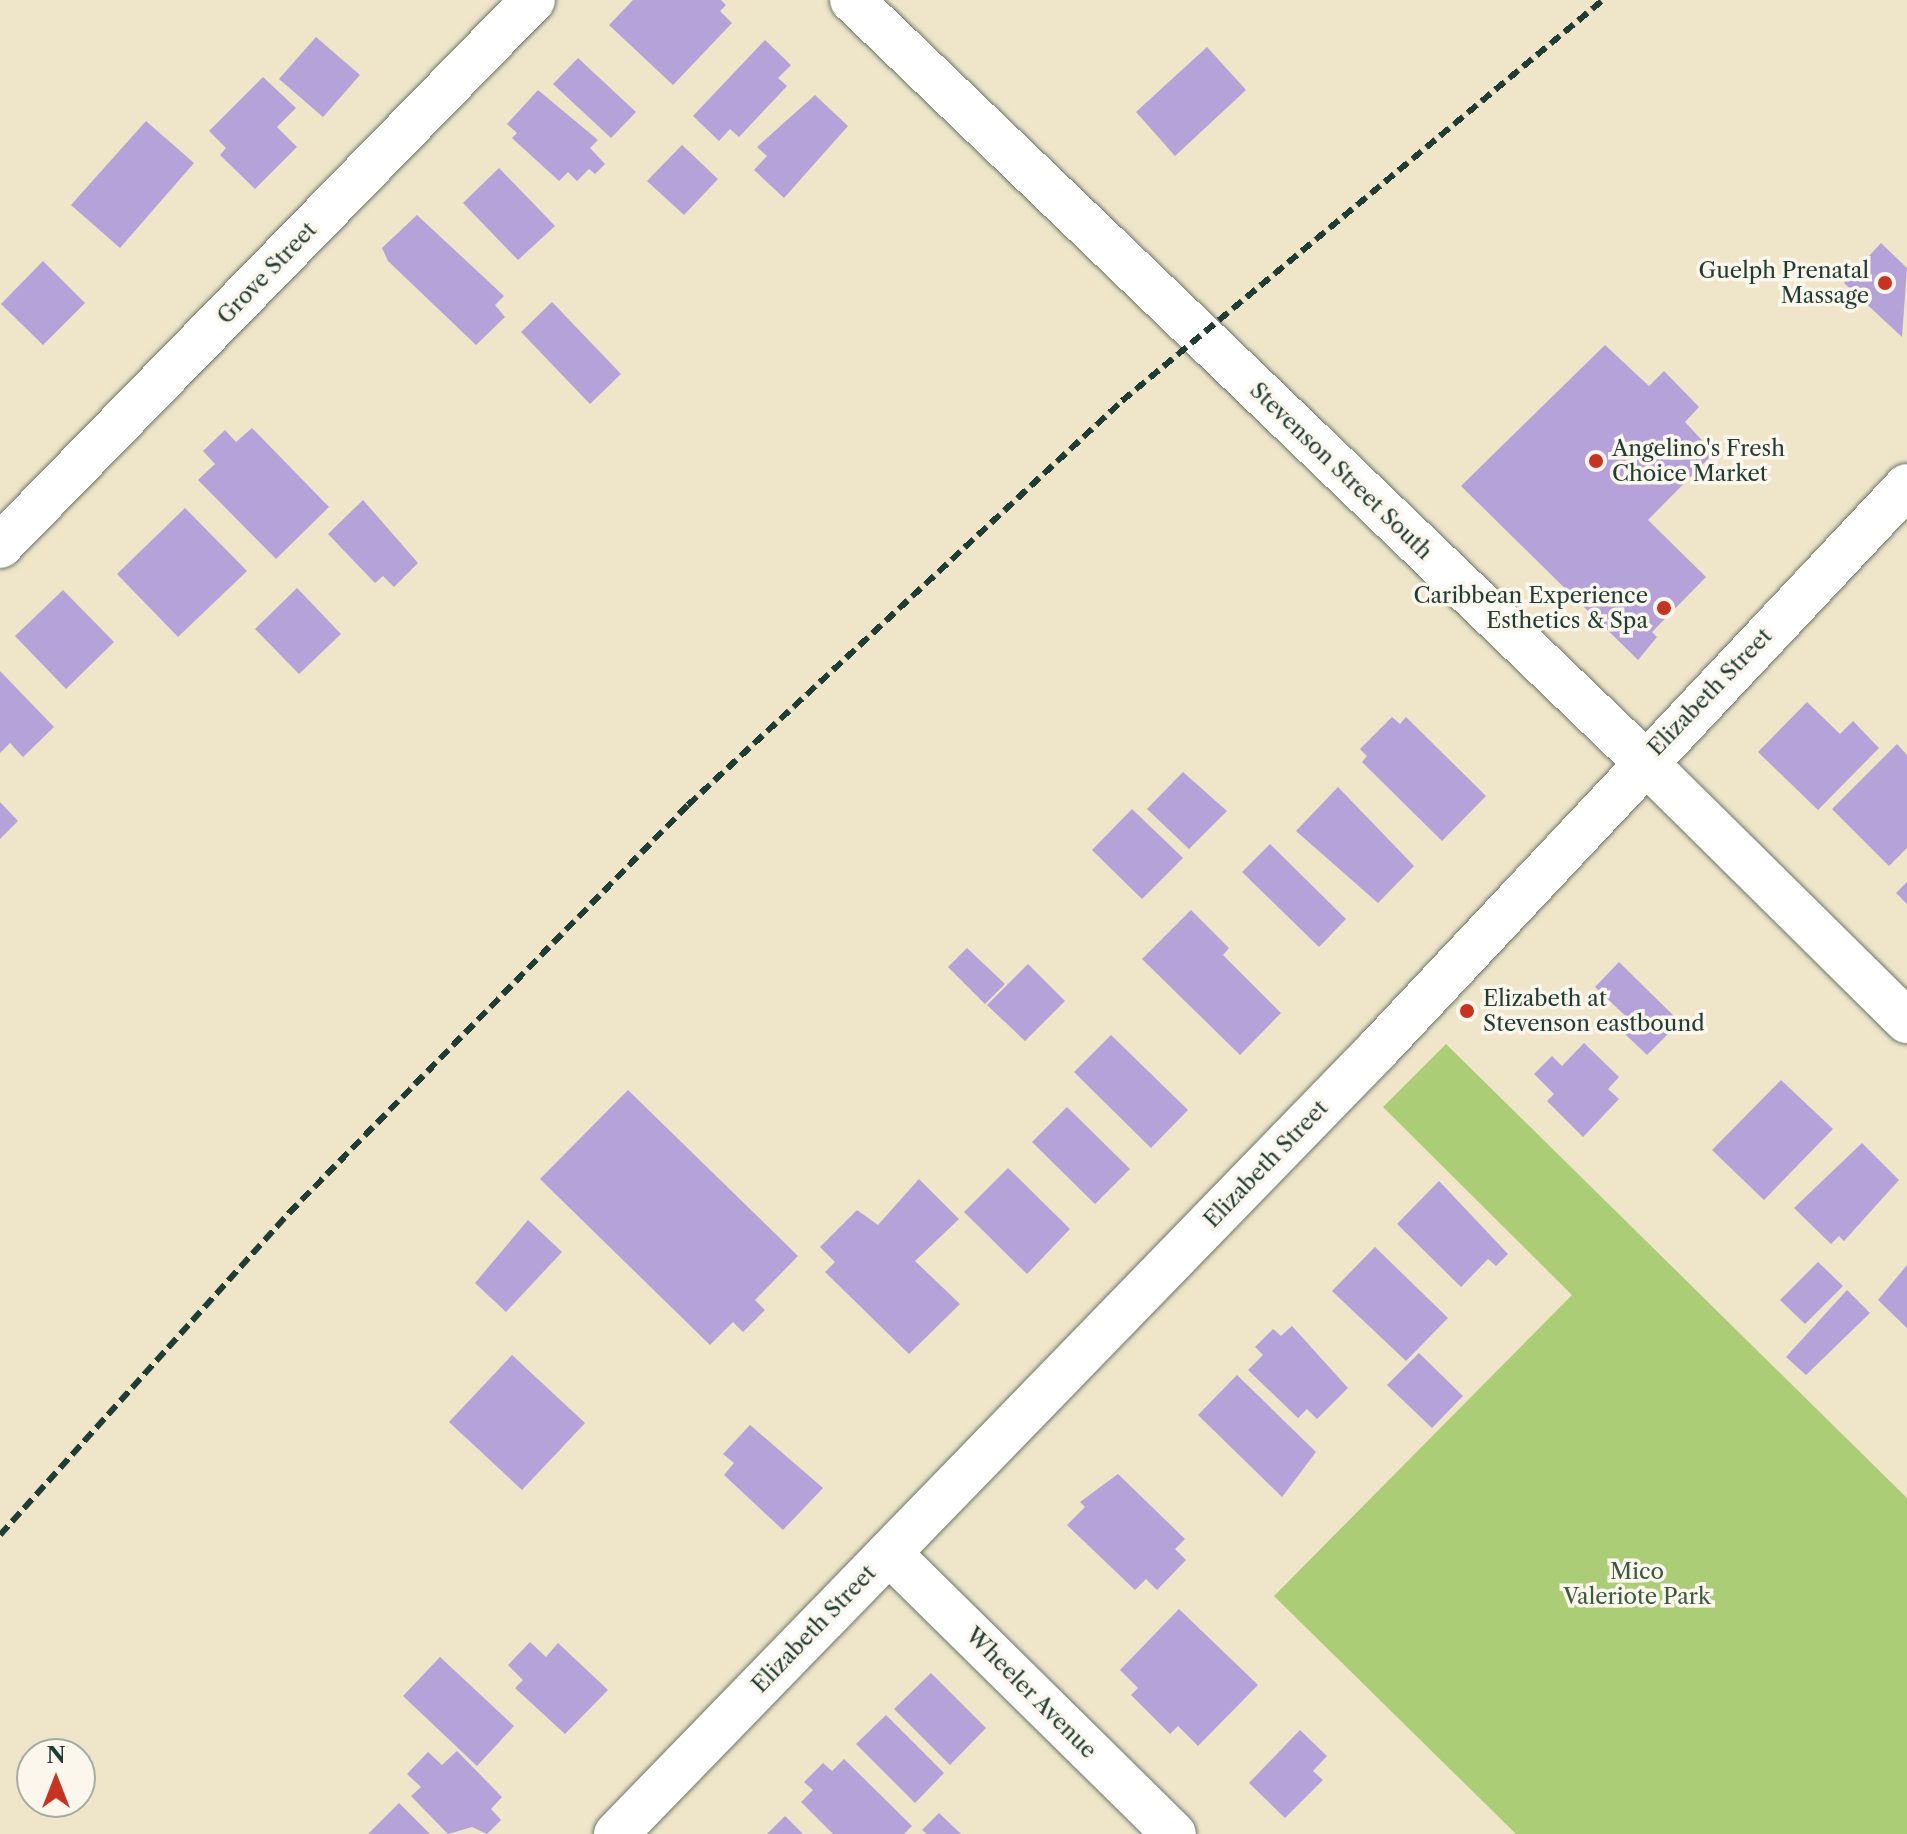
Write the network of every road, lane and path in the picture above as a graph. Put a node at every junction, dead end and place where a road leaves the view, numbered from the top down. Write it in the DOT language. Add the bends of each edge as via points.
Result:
graph roads {
  1 [pos="533,0"];
  2 [pos="852,0"];
  3 [pos="1907,486"];
  4 [pos="0,546"];
  5 [pos="1644,761"];
  6 [pos="1907,1021"];
  7 [pos="889,1553"];
  8 [pos="616,1834"];
  9 [pos="1174,1834"];
  1 -- 4 [label="main road, Grove Street"];
  2 -- 5 [label="main road, Stevenson Street South"];
  3 -- 5 [label="main road, Elizabeth Street"];
  5 -- 6 [label="main road, Stevenson Street South"];
  5 -- 7 [label="main road, Elizabeth Street" via="1379,1048"];
  7 -- 8 [label="main road, Elizabeth Street"];
  7 -- 9 [label="main road, Wheeler Avenue"];
}
